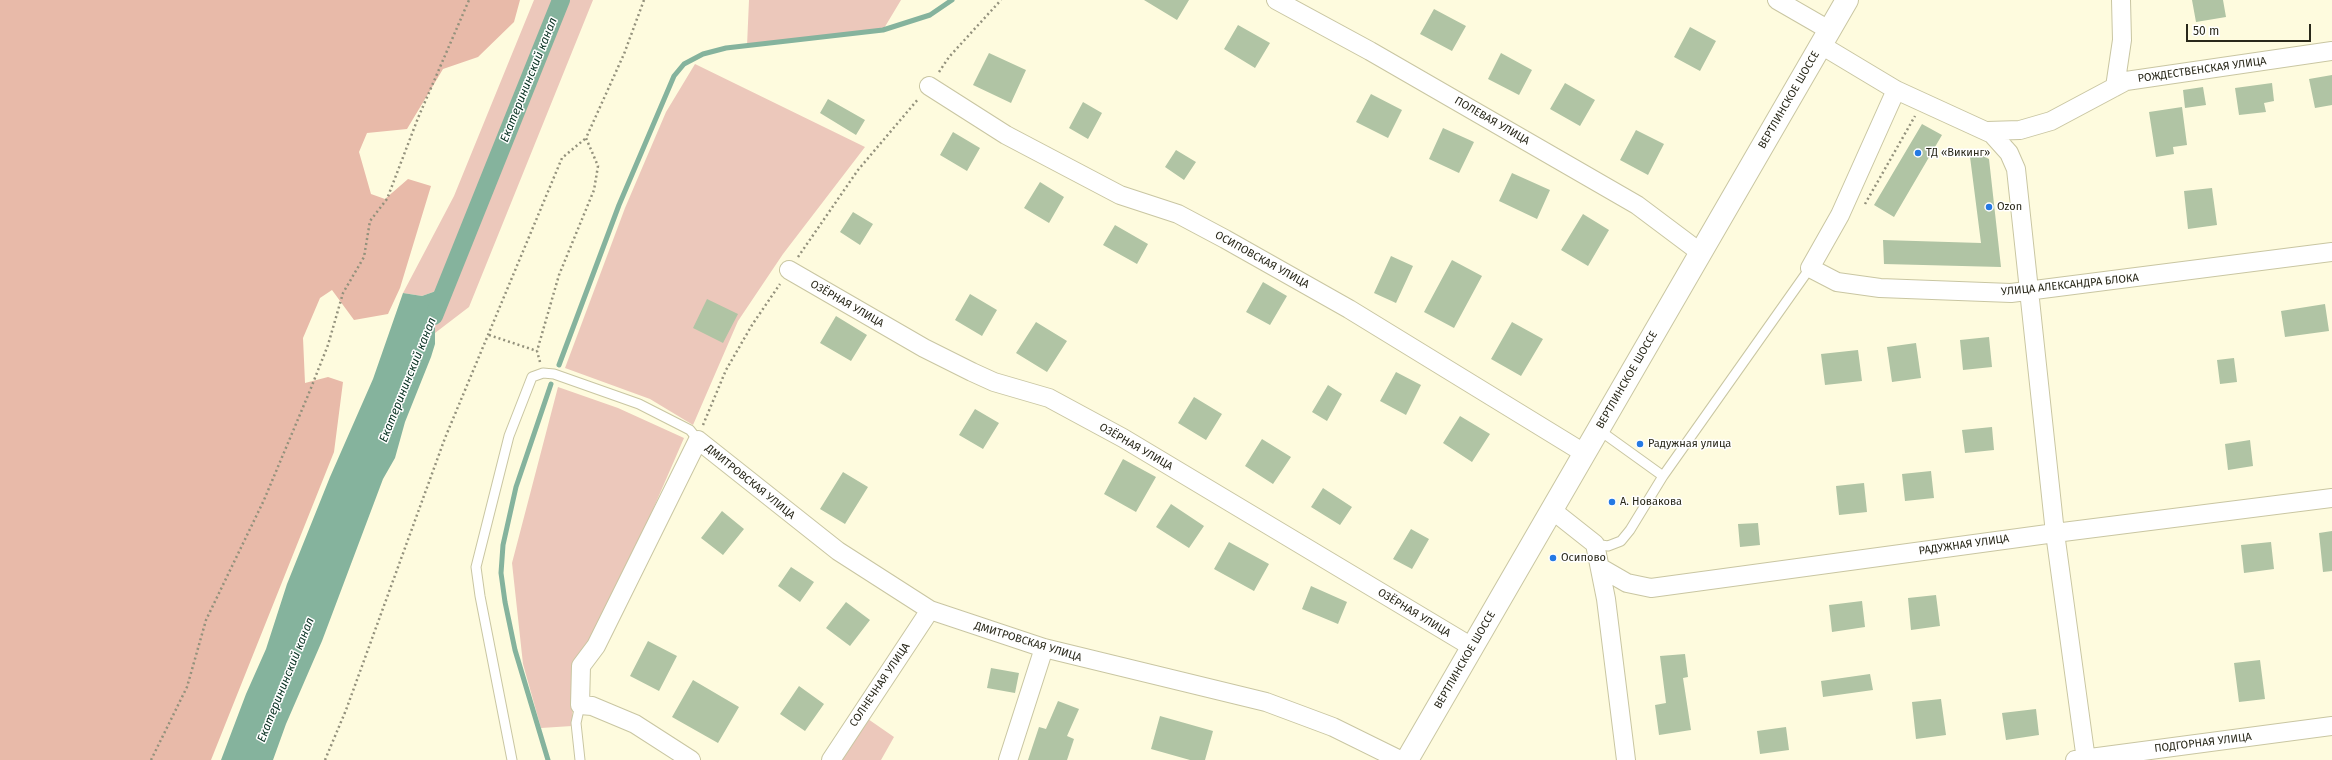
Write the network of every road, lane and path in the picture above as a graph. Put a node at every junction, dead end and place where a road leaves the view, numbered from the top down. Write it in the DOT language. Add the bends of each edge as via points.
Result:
graph roads {
  1 [pos="469,0"];
  2 [pos="644,0"];
  3 [pos="1001,0"];
  4 [pos="1276,0"];
  5 [pos="1777,0"];
  6 [pos="1847,0"];
  7 [pos="2121,0"];
  8 [pos="1825,38"];
  9 [pos="2332,50"];
  10 [pos="929,86"];
  11 [pos="2116,87"];
  12 [pos="1896,90"];
  13 [pos="1924,102"];
  14 [pos="1986,131"];
  15 [pos="586,138"];
  16 [pos="1864,207"];
  17 [pos="2332,252"];
  18 [pos="1701,253"];
  19 [pos="1810,268"];
  20 [pos="789,270"];
  21 [pos="2028,291"];
  22 [pos="488,335"];
  23 [pos="537,351"];
  24 [pos="543,372"];
  25 [pos="1598,430"];
  26 [pos="698,440"];
  27 [pos="1584,453"];
  28 [pos="1663,476"];
  29 [pos="2332,498"];
  30 [pos="1552,510"];
  31 [pos="2055,533"];
  32 [pos="1595,544"];
  33 [pos="1601,568"];
  34 [pos="930,610"];
  35 [pos="1044,648"];
  36 [pos="1472,648"];
  37 [pos="580,705"];
  38 [pos="2332,726"];
  39 [pos="2082,759"];
  40 [pos="151,760"];
  41 [pos="325,760"];
  42 [pos="512,760"];
  43 [pos="580,760"];
  44 [pos="691,760"];
  45 [pos="831,760"];
  46 [pos="1008,760"];
  47 [pos="1400,760"];
  48 [pos="1407,760"];
  49 [pos="1626,760"];
  1 -- 40 [label="path" via="387,198 370,221 364,257 343,293 328,345 309,393 264,500 206,620 187,687"];
  2 -- 15 [label="path" via="624,54"];
  3 -- 10 [label="path" via="949,57"];
  4 -- 18 [label="street, ПОЛЕВАЯ УЛИЦА" via="1370,51 1637,205"];
  5 -- 8 [label="street"];
  6 -- 8 [label="main road, ВЕРТЛИНСКОЕ ШОССЕ"];
  7 -- 11 [label="street" via="2122,40"];
  8 -- 12 [label="street"];
  8 -- 18 [label="main road, ВЕРТЛИНСКОЕ ШОССЕ"];
  9 -- 11 [label="street, РОЖДЕСТВЕНСКАЯ УЛИЦА" via="2156,75 2126,81"];
  10 -- 20 [label="path" via="858,170"];
  10 -- 27 [label="street, ОСИПОВСКАЯ УЛИЦА" via="1006,135 1113,192 1178,214 1225,239 1349,309"];
  11 -- 14 [label="street, РОЖДЕСТВЕНСКАЯ УЛИЦА" via="2051,121 2020,130"];
  12 -- 13 [label="street"];
  12 -- 19 [label="street" via="1840,215"];
  13 -- 14 [label="street"];
  13 -- 16 [label="path"];
  14 -- 21 [label="street" via="2005,148 2016,168"];
  15 -- 22 [label="path" via="562,158"];
  15 -- 23 [label="path" via="598,166 594,190 559,275"];
  17 -- 21 [label="street, УЛИЦА АЛЕКСАНДРА БЛОКА"];
  18 -- 25 [label="main road, ВЕРТЛИНСКОЕ ШОССЕ"];
  19 -- 21 [label="street, УЛИЦА АЛЕКСАНДРА БЛОКА" via="1837,282 1880,288 2011,293"];
  19 -- 28 [label="lane"];
  20 -- 26 [label="path" via="726,370 712,398"];
  20 -- 36 [label="street, ОЗЁРНАЯ УЛИЦА" via="924,348 994,382 1049,398 1123,438"];
  21 -- 31 [label="street"];
  22 -- 23 [label="path"];
  22 -- 41 [label="path" via="445,438 346,710"];
  23 -- 24 [label="path"];
  24 -- 26 [label="lane" via="639,404 690,430"];
  24 -- 42 [label="lane" via="532,377 509,436 476,567"];
  25 -- 27 [label="main road, ВЕРТЛИНСКОЕ ШОССЕ"];
  25 -- 28 [label="lane" via="1636,454"];
  26 -- 34 [label="street, ДМИТРОВСКАЯ УЛИЦА" via="838,551"];
  26 -- 37 [label="street" via="596,646 581,666"];
  27 -- 30 [label="main road, ВЕРТЛИНСКОЕ ШОССЕ"];
  28 -- 32 [label="lane" via="1621,541 1608,546"];
  29 -- 31 [label="street, РАДУЖНАЯ УЛИЦА"];
  30 -- 32 [label="street"];
  30 -- 36 [label="main road, ВЕРТЛИНСКОЕ ШОССЕ"];
  31 -- 33 [label="street, РАДУЖНАЯ УЛИЦА" via="1651,588 1627,584"];
  31 -- 39 [label="street"];
  32 -- 33 [label="street"];
  33 -- 49 [label="street"];
  34 -- 35 [label="street, ДМИТРОВСКАЯ УЛИЦА"];
  34 -- 45 [label="street, СОЛНЕЧНАЯ УЛИЦА"];
  35 -- 46 [label="street"];
  35 -- 47 [label="street, ДМИТРОВСКАЯ УЛИЦА" via="1266,702 1333,727"];
  36 -- 48 [label="main road, ВЕРТЛИНСКОЕ ШОССЕ"];
  37 -- 43 [label="lane" via="576,723"];
  37 -- 44 [label="street" via="592,706 635,724"];
  38 -- 39 [label="street, ПОДГОРНАЯ УЛИЦА"];
}
